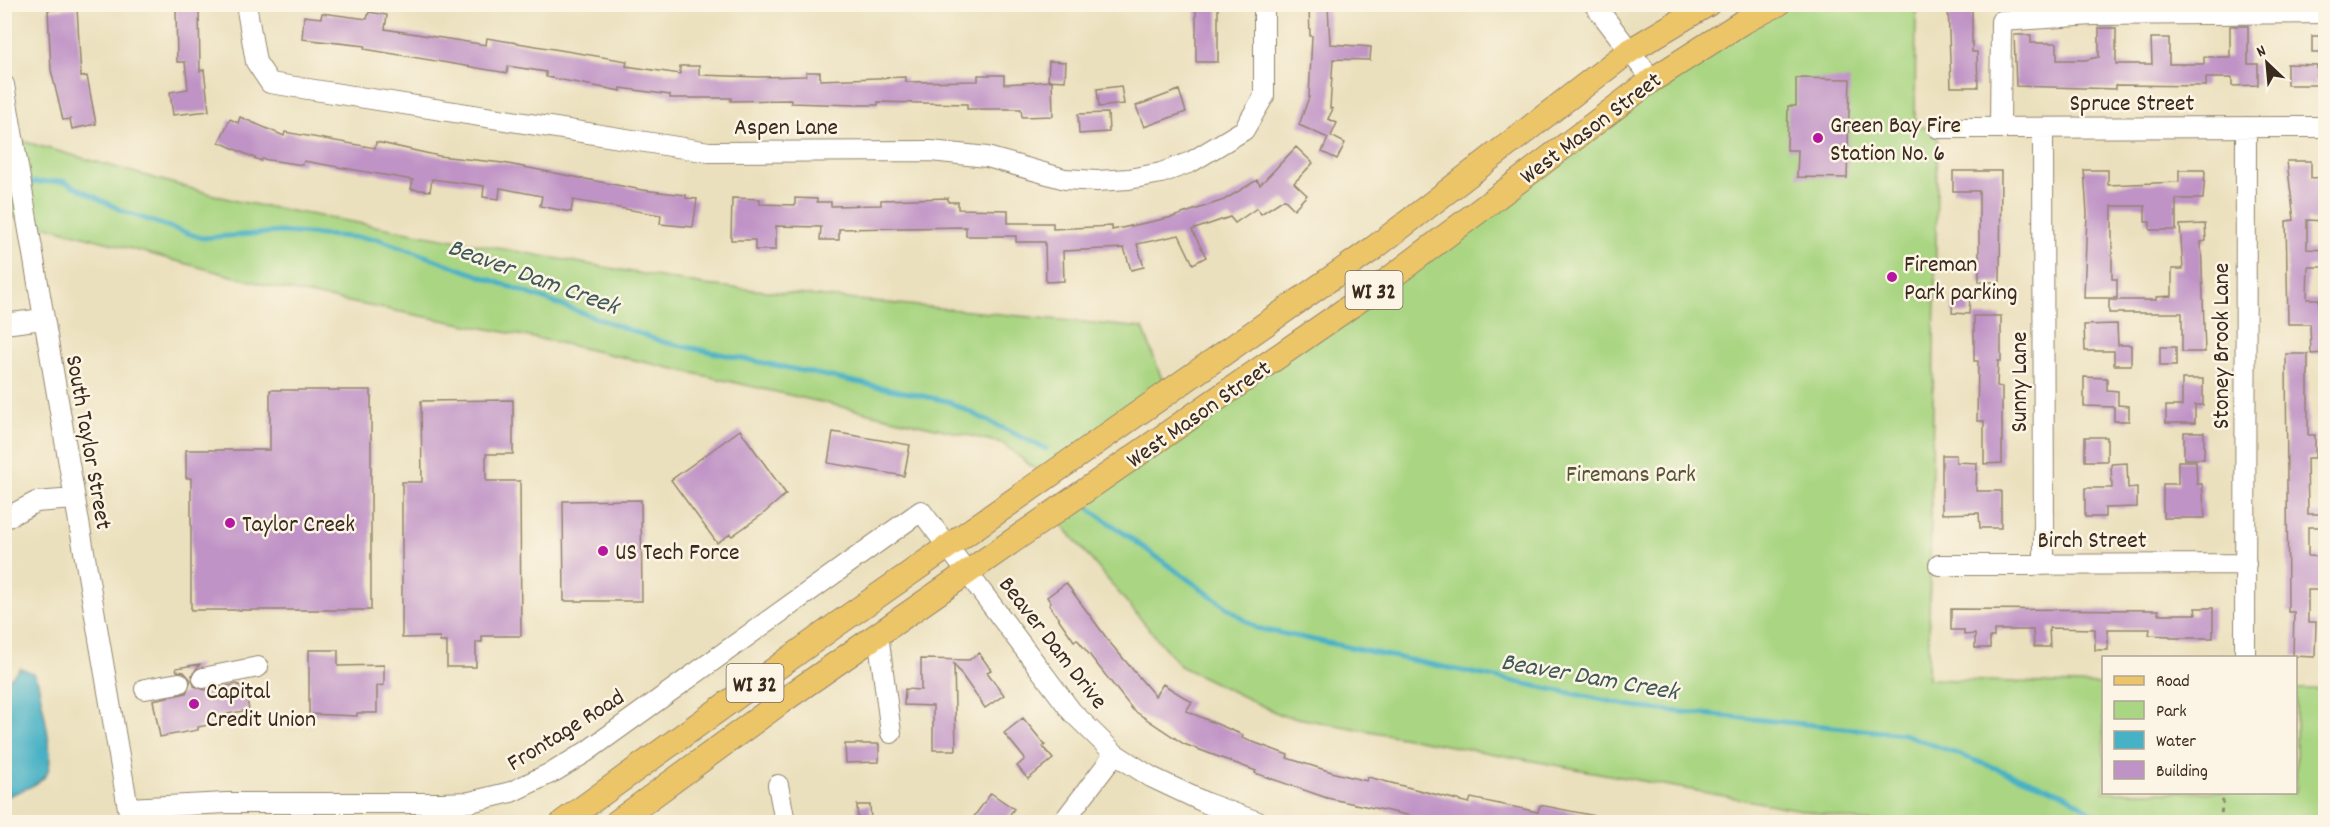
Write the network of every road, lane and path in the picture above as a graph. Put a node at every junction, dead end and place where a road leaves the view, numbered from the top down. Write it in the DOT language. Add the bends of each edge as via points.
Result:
graph roads {
  1 [pos="246,4"];
  2 [pos="1264,4"];
  3 [pos="1594,4"];
  4 [pos="1708,4"];
  5 [pos="1778,4"];
  6 [pos="2325,13"];
  7 [pos="1629,52"];
  8 [pos="1652,80"];
  9 [pos="4,85"];
  10 [pos="2246,127"];
  11 [pos="2325,127"];
  12 [pos="1938,128"];
  13 [pos="2000,128"];
  14 [pos="2043,128"];
  15 [pos="43,319"];
  16 [pos="4,324"];
  17 [pos="74,499"];
  18 [pos="4,519"];
  19 [pos="949,545"];
  20 [pos="2044,564"];
  21 [pos="2246,564"];
  22 [pos="1939,565"];
  23 [pos="967,571"];
  24 [pos="878,634"];
  25 [pos="2245,656"];
  26 [pos="258,668"];
  27 [pos="203,678"];
  28 [pos="179,683"];
  29 [pos="144,689"];
  30 [pos="891,733"];
  31 [pos="1115,754"];
  32 [pos="778,785"];
  33 [pos="2224,794"];
  34 [pos="130,818"];
  35 [pos="563,822"];
  36 [pos="617,822"];
  37 [pos="785,822"];
  38 [pos="1064,822"];
  39 [pos="1258,822"];
  40 [pos="2220,822"];
  1 -- 2 [label="street, Aspen Lane" via="256,62 270,83 709,152 931,151 987,157 1037,173 1097,181 1161,173 1191,162 1244,130 1264,96"];
  3 -- 7 [label="street"];
  4 -- 7 [label="main road, West Mason Street / WI 32"];
  5 -- 8 [label="main road, West Mason Street / WI 32"];
  6 -- 13 [label="street" via="2092,15 2001,21"];
  7 -- 8 [label="street"];
  7 -- 19 [label="main road, West Mason Street / WI 32" via="1374,248"];
  8 -- 23 [label="main road, West Mason Street / WI 32" via="1381,285"];
  9 -- 15 [label="street, South Taylor Street"];
  10 -- 11 [label="street, Spruce Street"];
  10 -- 14 [label="street, Spruce Street"];
  10 -- 21 [label="street, Stoney Brook Lane"];
  12 -- 13 [label="street, Spruce Street"];
  13 -- 14 [label="street, Spruce Street"];
  14 -- 20 [label="street, Sunny Lane"];
  15 -- 16 [label="street"];
  15 -- 17 [label="street, South Taylor Street"];
  17 -- 18 [label="street" via="36,502"];
  17 -- 34 [label="street, South Taylor Street"];
  19 -- 23 [label="street, Beaver Dam Drive"];
  19 -- 34 [label="street, Frontage Road" via="921,511 586,752 510,792 470,802 226,804"];
  19 -- 35 [label="main road, West Mason Street / WI 32"];
  20 -- 21 [label="street, Birch Street"];
  20 -- 22 [label="street, Birch Street"];
  21 -- 25 [label="street, Stoney Brook Lane"];
  23 -- 24 [label="main road, West Mason Street / WI 32"];
  23 -- 31 [label="street, Beaver Dam Drive" via="1072,712"];
  24 -- 30 [label="street"];
  24 -- 36 [label="main road, West Mason Street / WI 32"];
  26 -- 27 [label="street"];
  28 -- 29 [label="street"];
  31 -- 38 [label="street"];
  31 -- 39 [label="street, Beaver Dam Drive" via="1151,777"];
  32 -- 37 [label="street"];
  33 -- 40 [label="path"];
}
